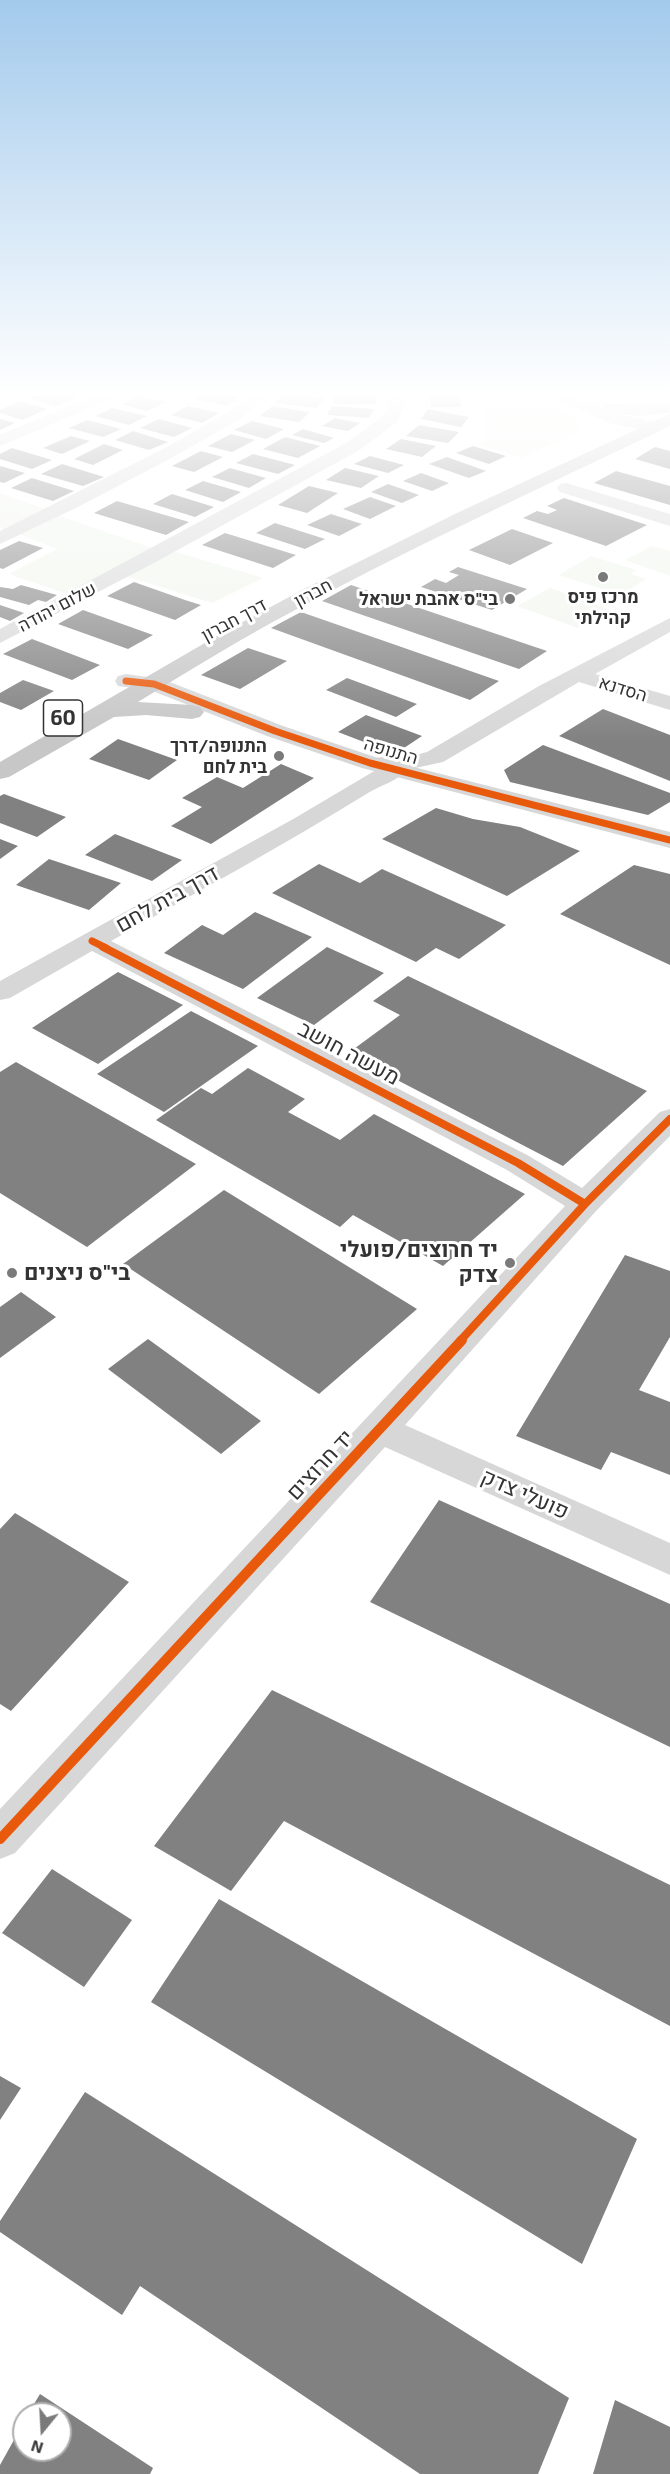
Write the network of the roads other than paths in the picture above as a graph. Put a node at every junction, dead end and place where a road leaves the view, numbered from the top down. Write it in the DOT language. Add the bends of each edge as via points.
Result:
graph roads {
  1 [pos="56,511"];
  2 [pos="234,511"];
  3 [pos="436,511"];
  4 [pos="470,511"];
  5 [pos="642,511"];
  6 [pos="670,520"];
  7 [pos="0,538"];
  8 [pos="670,624"];
  9 [pos="0,637"];
  10 [pos="191,662"];
  11 [pos="577,675"];
  12 [pos="140,686"];
  13 [pos="670,703"];
  14 [pos="197,707"];
  15 [pos="108,712"];
  16 [pos="0,753"];
  17 [pos="370,763"];
  18 [pos="395,770"];
  19 [pos="0,772"];
  20 [pos="670,840"];
  21 [pos="92,940"];
  22 [pos="0,992"];
  23 [pos="670,1119"];
  24 [pos="585,1204"];
  25 [pos="380,1430"];
  26 [pos="670,1560"];
  27 [pos="0,1839"];
  1 -- 7 [label="street"];
  2 -- 9 [label="street, שלום יהודה"];
  3 -- 12 [label="highway, דרך חברון / 60" via="272,599"];
  4 -- 10 [label="highway, חברון / 60" via="329,584"];
  5 -- 6 [label="street"];
  8 -- 11 [label="street"];
  10 -- 12 [label="highway, חברון / 60"];
  10 -- 14 [label="highway" via="186,683"];
  11 -- 13 [label="street, הסדנא"];
  11 -- 17 [label="street" via="422,762"];
  12 -- 14 [label="street, התנופה"];
  12 -- 15 [label="highway, חברון / 60"];
  12 -- 16 [label="highway, דרך חברון / 60"];
  14 -- 15 [label="highway"];
  14 -- 17 [label="street, התנופה" via="226,722 275,731"];
  15 -- 19 [label="highway, חברון / 60"];
  17 -- 18 [label="street, התנופה"];
  18 -- 20 [label="street, התנופה"];
  18 -- 21 [label="street, דרך בית לחם" via="388,783 371,797 303,823"];
  21 -- 22 [label="street, דרך בית לחם"];
  21 -- 24 [label="street, מעשה חושב" via="518,1163"];
  23 -- 24 [label="street, יד חרוצים"];
  24 -- 25 [label="street, יד חרוצים"];
  25 -- 26 [label="street, פועלי צדק"];
  25 -- 27 [label="street, יד חרוצים"];
}
